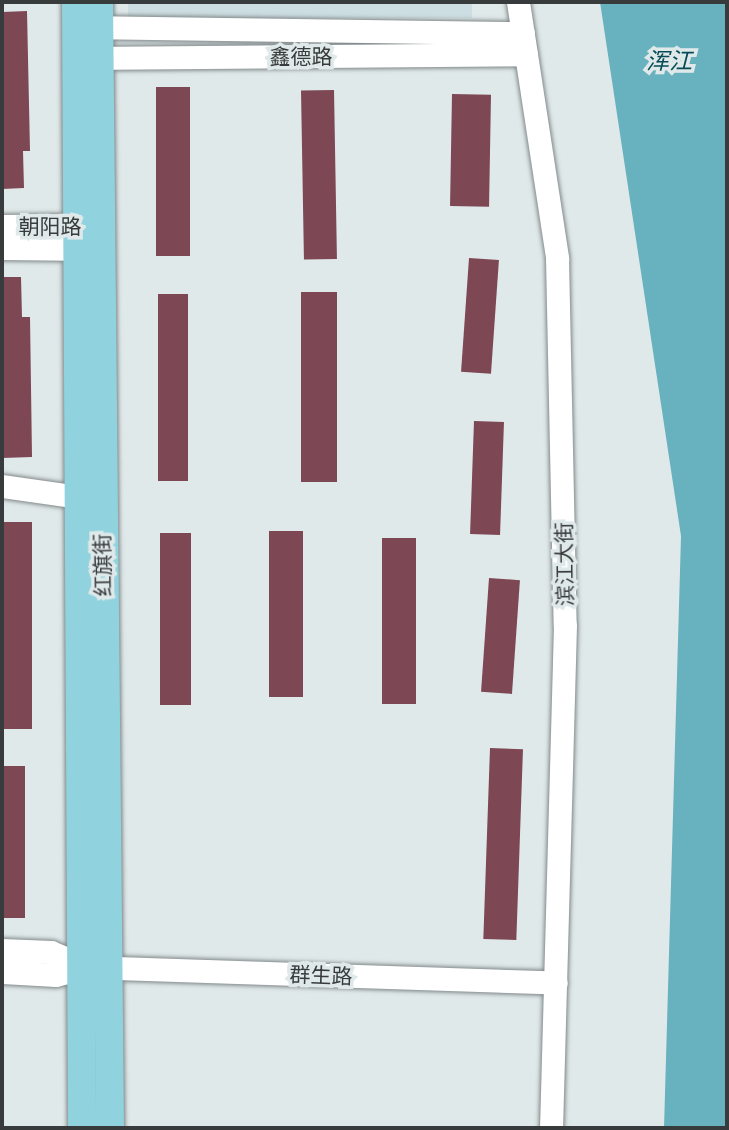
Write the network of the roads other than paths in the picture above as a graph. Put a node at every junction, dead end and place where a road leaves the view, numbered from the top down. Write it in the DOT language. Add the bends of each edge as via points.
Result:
graph roads {
  1 [pos="518,2"];
  2 [pos="88,15"];
  3 [pos="525,44"];
  4 [pos="88,57"];
  5 [pos="2,226"];
  6 [pos="86,237"];
  7 [pos="2,248"];
  8 [pos="2,486"];
  9 [pos="79,497"];
  10 [pos="2,950"];
  11 [pos="98,968"];
  12 [pos="2,972"];
  13 [pos="556,983"];
  14 [pos="82,1128"];
  15 [pos="110,1128"];
  16 [pos="551,1128"];
  1 -- 3 [label="street, 滨江大街"];
  2 -- 3 [label="street, 鑫德路"];
  2 -- 4 [label="main road"];
  3 -- 4 [label="street, 鑫德路"];
  3 -- 13 [label="street, 滨江大街" via="557,258 565,625"];
  4 -- 6 [label="main road"];
  5 -- 6 [label="street, 朝阳路"];
  6 -- 7 [label="street, 朝阳路"];
  6 -- 9 [label="main road"];
  6 -- 11 [label="main road, 红旗街"];
  8 -- 9 [label="street"];
  9 -- 11 [label="main road"];
  10 -- 11 [label="street, 群生路" via="51,952"];
  11 -- 12 [label="street, 群生路" via="55,975"];
  11 -- 13 [label="street, 群生路"];
  11 -- 14 [label="main road"];
  11 -- 15 [label="main road, 红旗街"];
  13 -- 16 [label="street, 滨江大街"];
}
